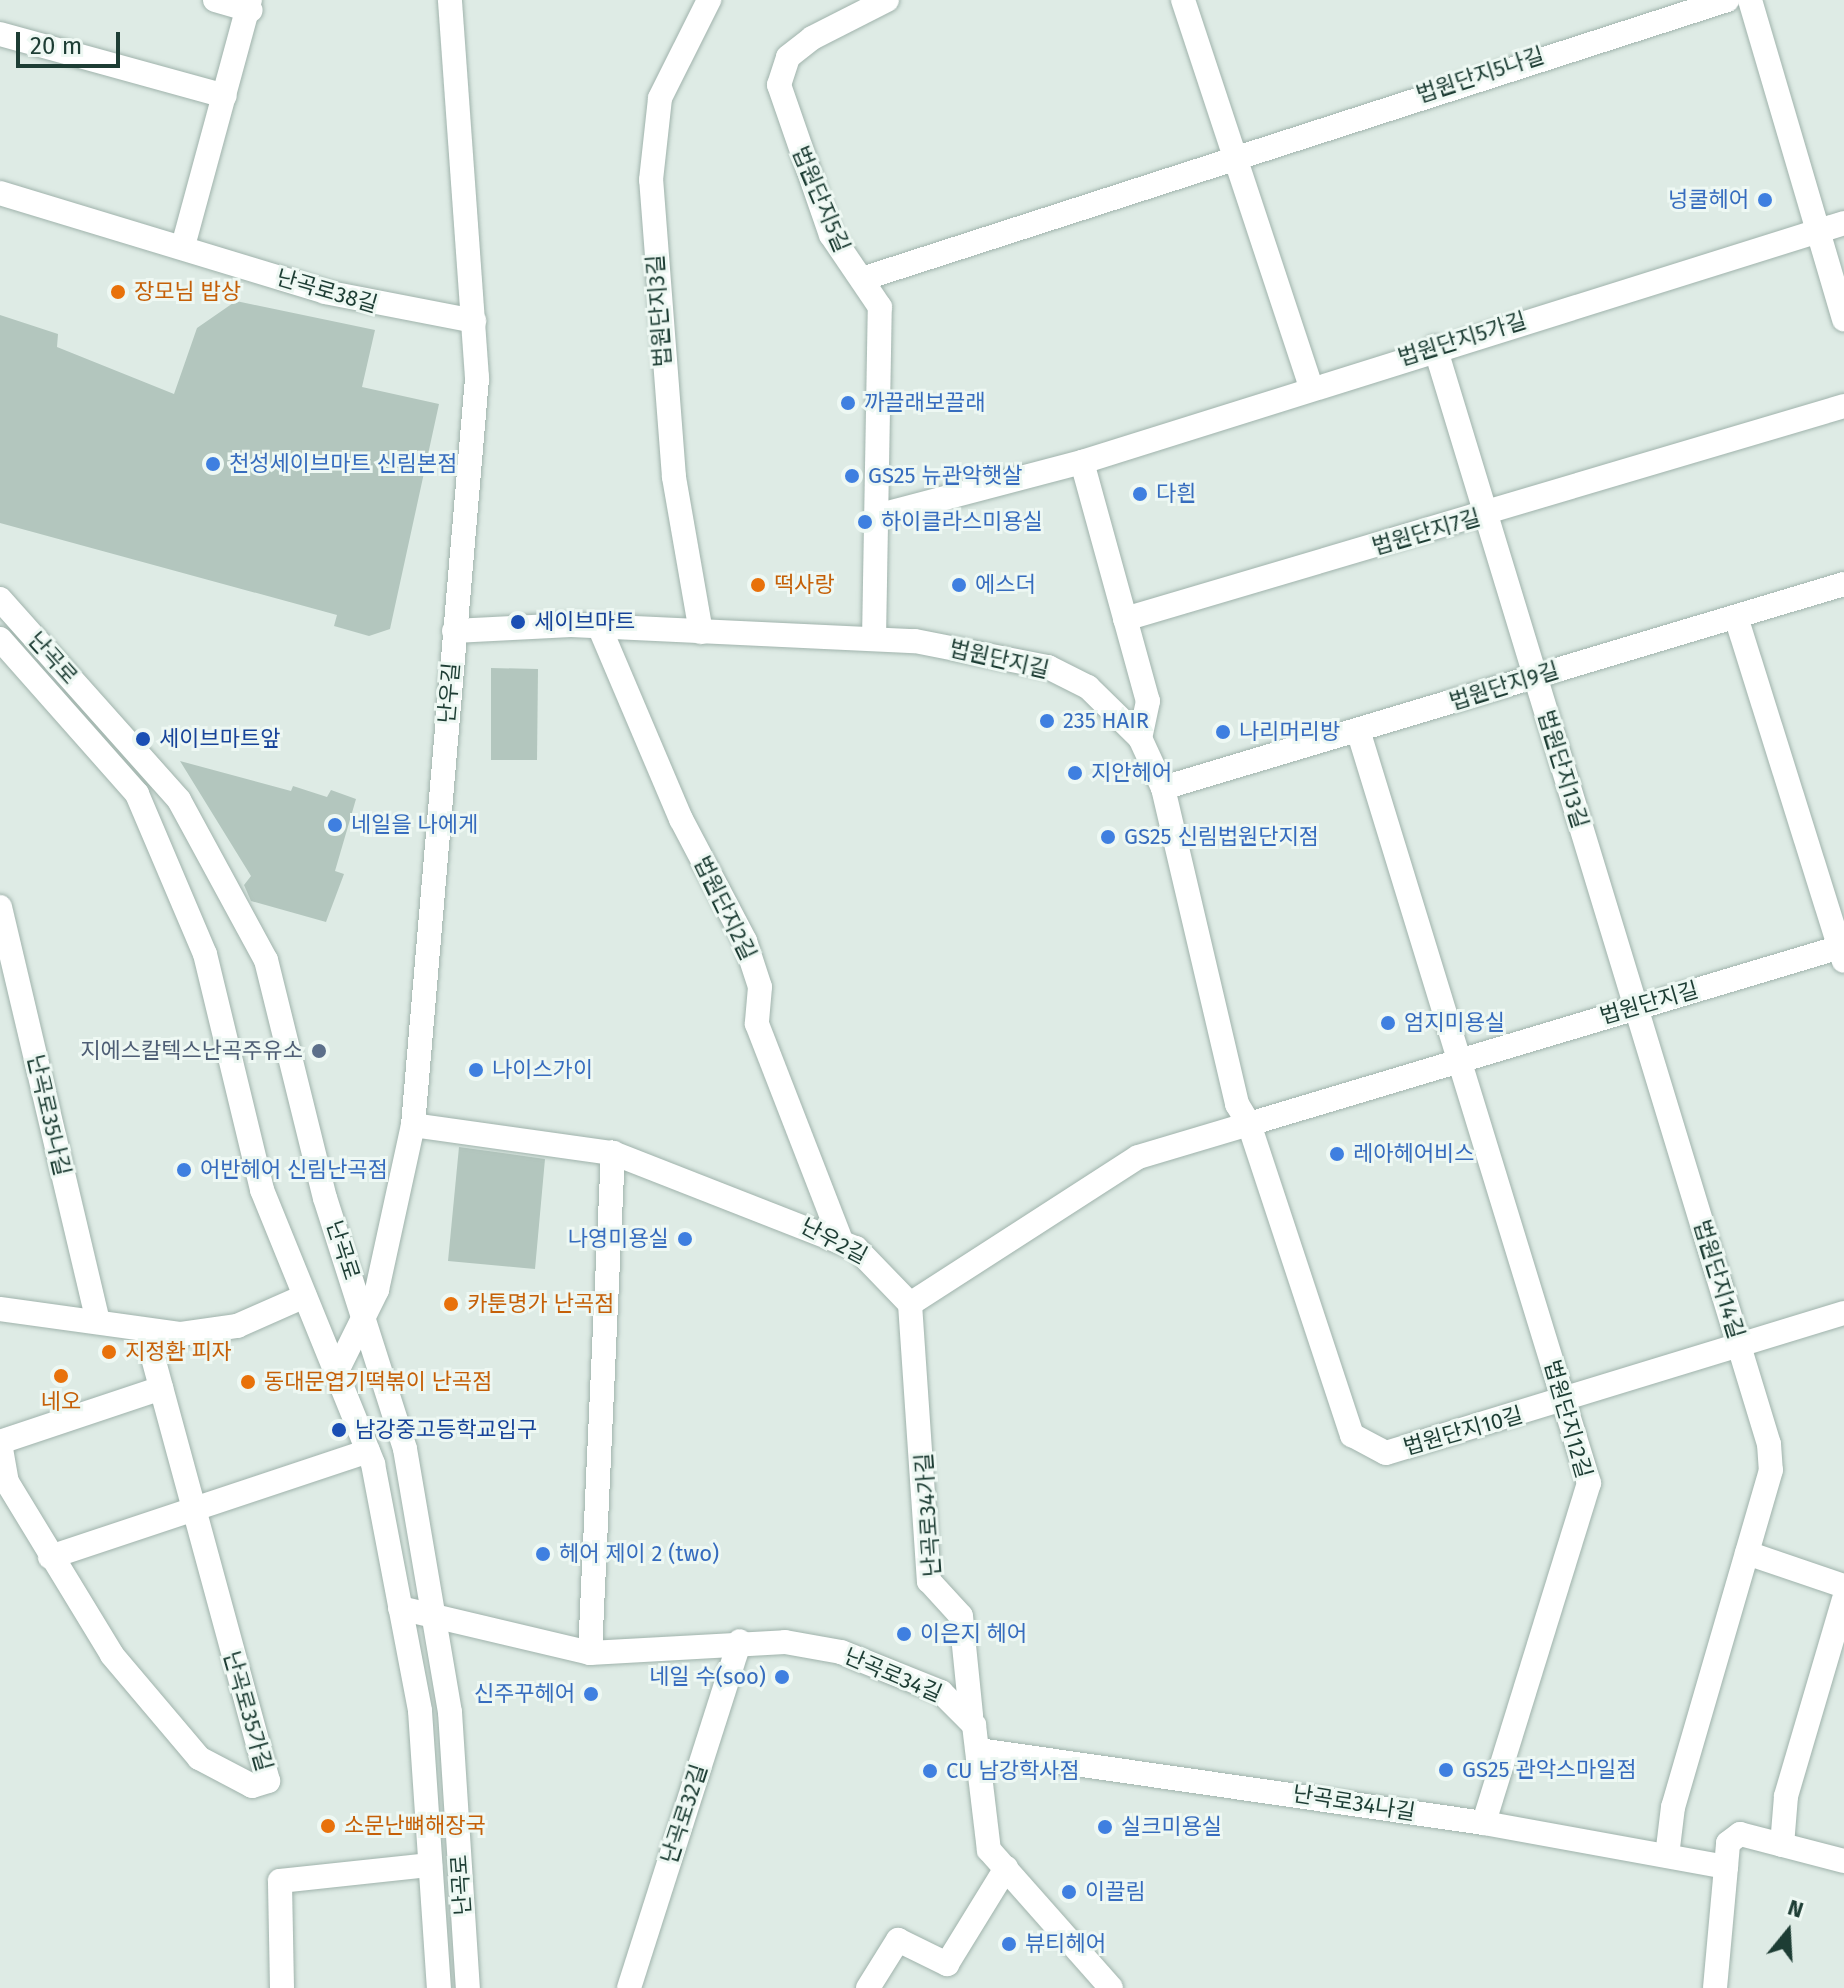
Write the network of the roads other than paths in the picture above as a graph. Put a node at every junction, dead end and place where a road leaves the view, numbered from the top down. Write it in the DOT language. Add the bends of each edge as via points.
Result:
graph roads {
  1 [pos="215,0"];
  2 [pos="450,0"];
  3 [pos="709,0"];
  4 [pos="887,0"];
  5 [pos="1183,0"];
  6 [pos="1727,0"];
  7 [pos="1750,0"];
  8 [pos="250,5"];
  9 [pos="0,34"];
  10 [pos="225,96"];
  11 [pos="1235,158"];
  12 [pos="0,193"];
  13 [pos="1834,226"];
  14 [pos="183,246"];
  15 [pos="865,278"];
  16 [pos="1844,319"];
  17 [pos="474,321"];
  18 [pos="1435,347"];
  19 [pos="1311,386"];
  20 [pos="1844,406"];
  21 [pos="1082,462"];
  22 [pos="880,515"];
  23 [pos="1486,515"];
  24 [pos="1844,584"];
  25 [pos="0,599"];
  26 [pos="1125,619"];
  27 [pos="1737,620"];
  28 [pos="599,626"];
  29 [pos="454,631"];
  30 [pos="701,632"];
  31 [pos="0,639"];
  32 [pos="874,639"];
  33 [pos="1535,675"];
  34 [pos="1358,730"];
  35 [pos="1140,738"];
  36 [pos="1163,788"];
  37 [pos="0,907"];
  38 [pos="1843,952"];
  39 [pos="1636,1006"];
  40 [pos="1459,1061"];
  41 [pos="1249,1124"];
  42 [pos="413,1125"];
  43 [pos="613,1153"];
  44 [pos="841,1241"];
  45 [pos="305,1296"];
  46 [pos="910,1304"];
  47 [pos="0,1309"];
  48 [pos="1844,1313"];
  49 [pos="365,1318"];
  50 [pos="98,1322"];
  51 [pos="146,1331"];
  52 [pos="1739,1345"];
  53 [pos="336,1373"];
  54 [pos="161,1388"];
  55 [pos="1564,1403"];
  56 [pos="0,1442"];
  57 [pos="368,1451"];
  58 [pos="193,1510"];
  59 [pos="1747,1553"];
  60 [pos="50,1557"];
  61 [pos="1844,1586"];
  62 [pos="1844,1599"];
  63 [pos="400,1608"];
  64 [pos="436,1618"];
  65 [pos="740,1641"];
  66 [pos="590,1653"];
  67 [pos="971,1715"];
  68 [pos="979,1750"];
  69 [pos="1484,1823"];
  70 [pos="1782,1845"];
  71 [pos="1667,1856"];
  72 [pos="1844,1861"];
  73 [pos="430,1865"];
  74 [pos="1726,1867"];
  75 [pos="1006,1868"];
  76 [pos="282,1988"];
  77 [pos="439,1988"];
  78 [pos="468,1988"];
  79 [pos="629,1988"];
  80 [pos="868,1988"];
  81 [pos="1111,1988"];
  82 [pos="1715,1988"];
  1 -- 8 [label="street"];
  2 -- 17 [label="street, 난우길"];
  3 -- 30 [label="street, 법원단지3길" via="660,98 651,180 674,477"];
  4 -- 15 [label="street, 법원단지5길" via="800,47 788,57 779,85 831,235"];
  5 -- 11 [label="street"];
  6 -- 11 [label="street, 법원단지5나길"];
  7 -- 13 [label="street"];
  8 -- 10 [label="street"];
  9 -- 10 [label="street"];
  10 -- 14 [label="street"];
  11 -- 15 [label="street, 법원단지5나길"];
  11 -- 19 [label="street"];
  12 -- 14 [label="street, 난곡로38길"];
  13 -- 16 [label="street"];
  13 -- 18 [label="street, 법원단지5가길"];
  14 -- 17 [label="street, 난곡로38길" via="325,292"];
  15 -- 22 [label="street, 법원단지5길" via="880,307"];
  17 -- 29 [label="street, 난우길" via="477,378"];
  18 -- 19 [label="street, 법원단지5가길"];
  18 -- 23 [label="street, 법원단지13길"];
  19 -- 21 [label="street, 법원단지5가길"];
  20 -- 23 [label="street, 법원단지7길"];
  21 -- 22 [label="street, 법원단지5가길"];
  21 -- 26 [label="street"];
  22 -- 32 [label="street, 법원단지5길"];
  23 -- 26 [label="street, 법원단지7길"];
  23 -- 33 [label="street, 법원단지13길"];
  24 -- 27 [label="street, 법원단지9길"];
  25 -- 49 [label="street, 난곡로" via="179,800 266,960 325,1198"];
  26 -- 35 [label="street" via="1148,701"];
  27 -- 33 [label="street, 법원단지9길"];
  27 -- 38 [label="street, 법원단지길"];
  28 -- 29 [label="street, 법원단지길"];
  28 -- 30 [label="street, 법원단지길"];
  28 -- 44 [label="street, 법원단지2길" via="681,819 745,941 760,987 757,1024"];
  29 -- 42 [label="street, 난우길"];
  30 -- 32 [label="street, 법원단지길"];
  31 -- 45 [label="street, 난곡로" via="137,794 205,954 262,1190"];
  32 -- 35 [label="street, 법원단지길" via="1048,667 1088,687"];
  33 -- 34 [label="street, 법원단지9길"];
  33 -- 39 [label="street, 법원단지13길"];
  34 -- 36 [label="street, 법원단지9길"];
  34 -- 40 [label="street"];
  35 -- 36 [label="street, 법원단지길"];
  36 -- 41 [label="street, 법원단지길" via="1237,1104"];
  37 -- 50 [label="street, 난곡로35나길"];
  38 -- 39 [label="street, 법원단지길"];
  39 -- 40 [label="street, 법원단지길"];
  39 -- 52 [label="street, 법원단지14길"];
  40 -- 41 [label="street, 법원단지길"];
  40 -- 55 [label="street, 법원단지12길"];
  41 -- 46 [label="street" via="1138,1157"];
  41 -- 55 [label="street, 법원단지10길" via="1359,1442 1386,1453"];
  42 -- 43 [label="street, 난우2길"];
  42 -- 49 [label="street, 난우길"];
  43 -- 44 [label="street, 난우2길"];
  43 -- 66 [label="street"];
  44 -- 46 [label="street, 난우2길" via="886,1272"];
  45 -- 51 [label="street" via="237,1326"];
  45 -- 53 [label="street, 난곡로"];
  46 -- 67 [label="street, 난곡로34가길" via="929,1581 961,1616"];
  47 -- 50 [label="street"];
  48 -- 52 [label="street, 법원단지10길"];
  49 -- 53 [label="street, 난우길"];
  49 -- 64 [label="street, 난곡로" via="405,1449"];
  50 -- 51 [label="street"];
  51 -- 54 [label="street, 난곡로35가길"];
  52 -- 55 [label="street, 법원단지10길"];
  52 -- 59 [label="street, 법원단지14길" via="1771,1470"];
  53 -- 57 [label="street, 난곡로"];
  54 -- 56 [label="street, 난곡로35가길"];
  54 -- 58 [label="street, 난곡로35가길"];
  55 -- 69 [label="street, 법원단지12길" via="1589,1483"];
  56 -- 60 [label="street, 난곡로35가길" via="7,1482"];
  57 -- 58 [label="street"];
  57 -- 63 [label="street, 난곡로"];
  58 -- 60 [label="street"];
  58 -- 60 [label="street, 난곡로35가길" via="268,1781 252,1786 199,1758 161,1716"];
  59 -- 61 [label="street"];
  59 -- 71 [label="street, 법원단지14길" via="1673,1807"];
  62 -- 70 [label="street" via="1786,1796"];
  63 -- 64 [label="street, 난곡로34길"];
  63 -- 73 [label="street, 난곡로" via="420,1711"];
  64 -- 66 [label="street, 난곡로34길"];
  64 -- 78 [label="street, 난곡로"];
  65 -- 66 [label="street, 난곡로34길" via="632,1656"];
  65 -- 67 [label="street, 난곡로34길" via="841,1652 941,1692"];
  65 -- 79 [label="street, 난곡로32길"];
  67 -- 68 [label="street"];
  68 -- 69 [label="street, 난곡로34나길"];
  68 -- 75 [label="street" via="982,1829"];
  69 -- 71 [label="street, 난곡로34나길"];
  70 -- 72 [label="street"];
  70 -- 74 [label="street" via="1740,1834 1728,1843"];
  71 -- 74 [label="street, 난곡로34나길"];
  73 -- 76 [label="street, 난곡로" via="280,1881"];
  73 -- 77 [label="street, 난곡로"];
  74 -- 82 [label="street"];
  75 -- 80 [label="street" via="947,1964 898,1940"];
  75 -- 81 [label="street"];
}
